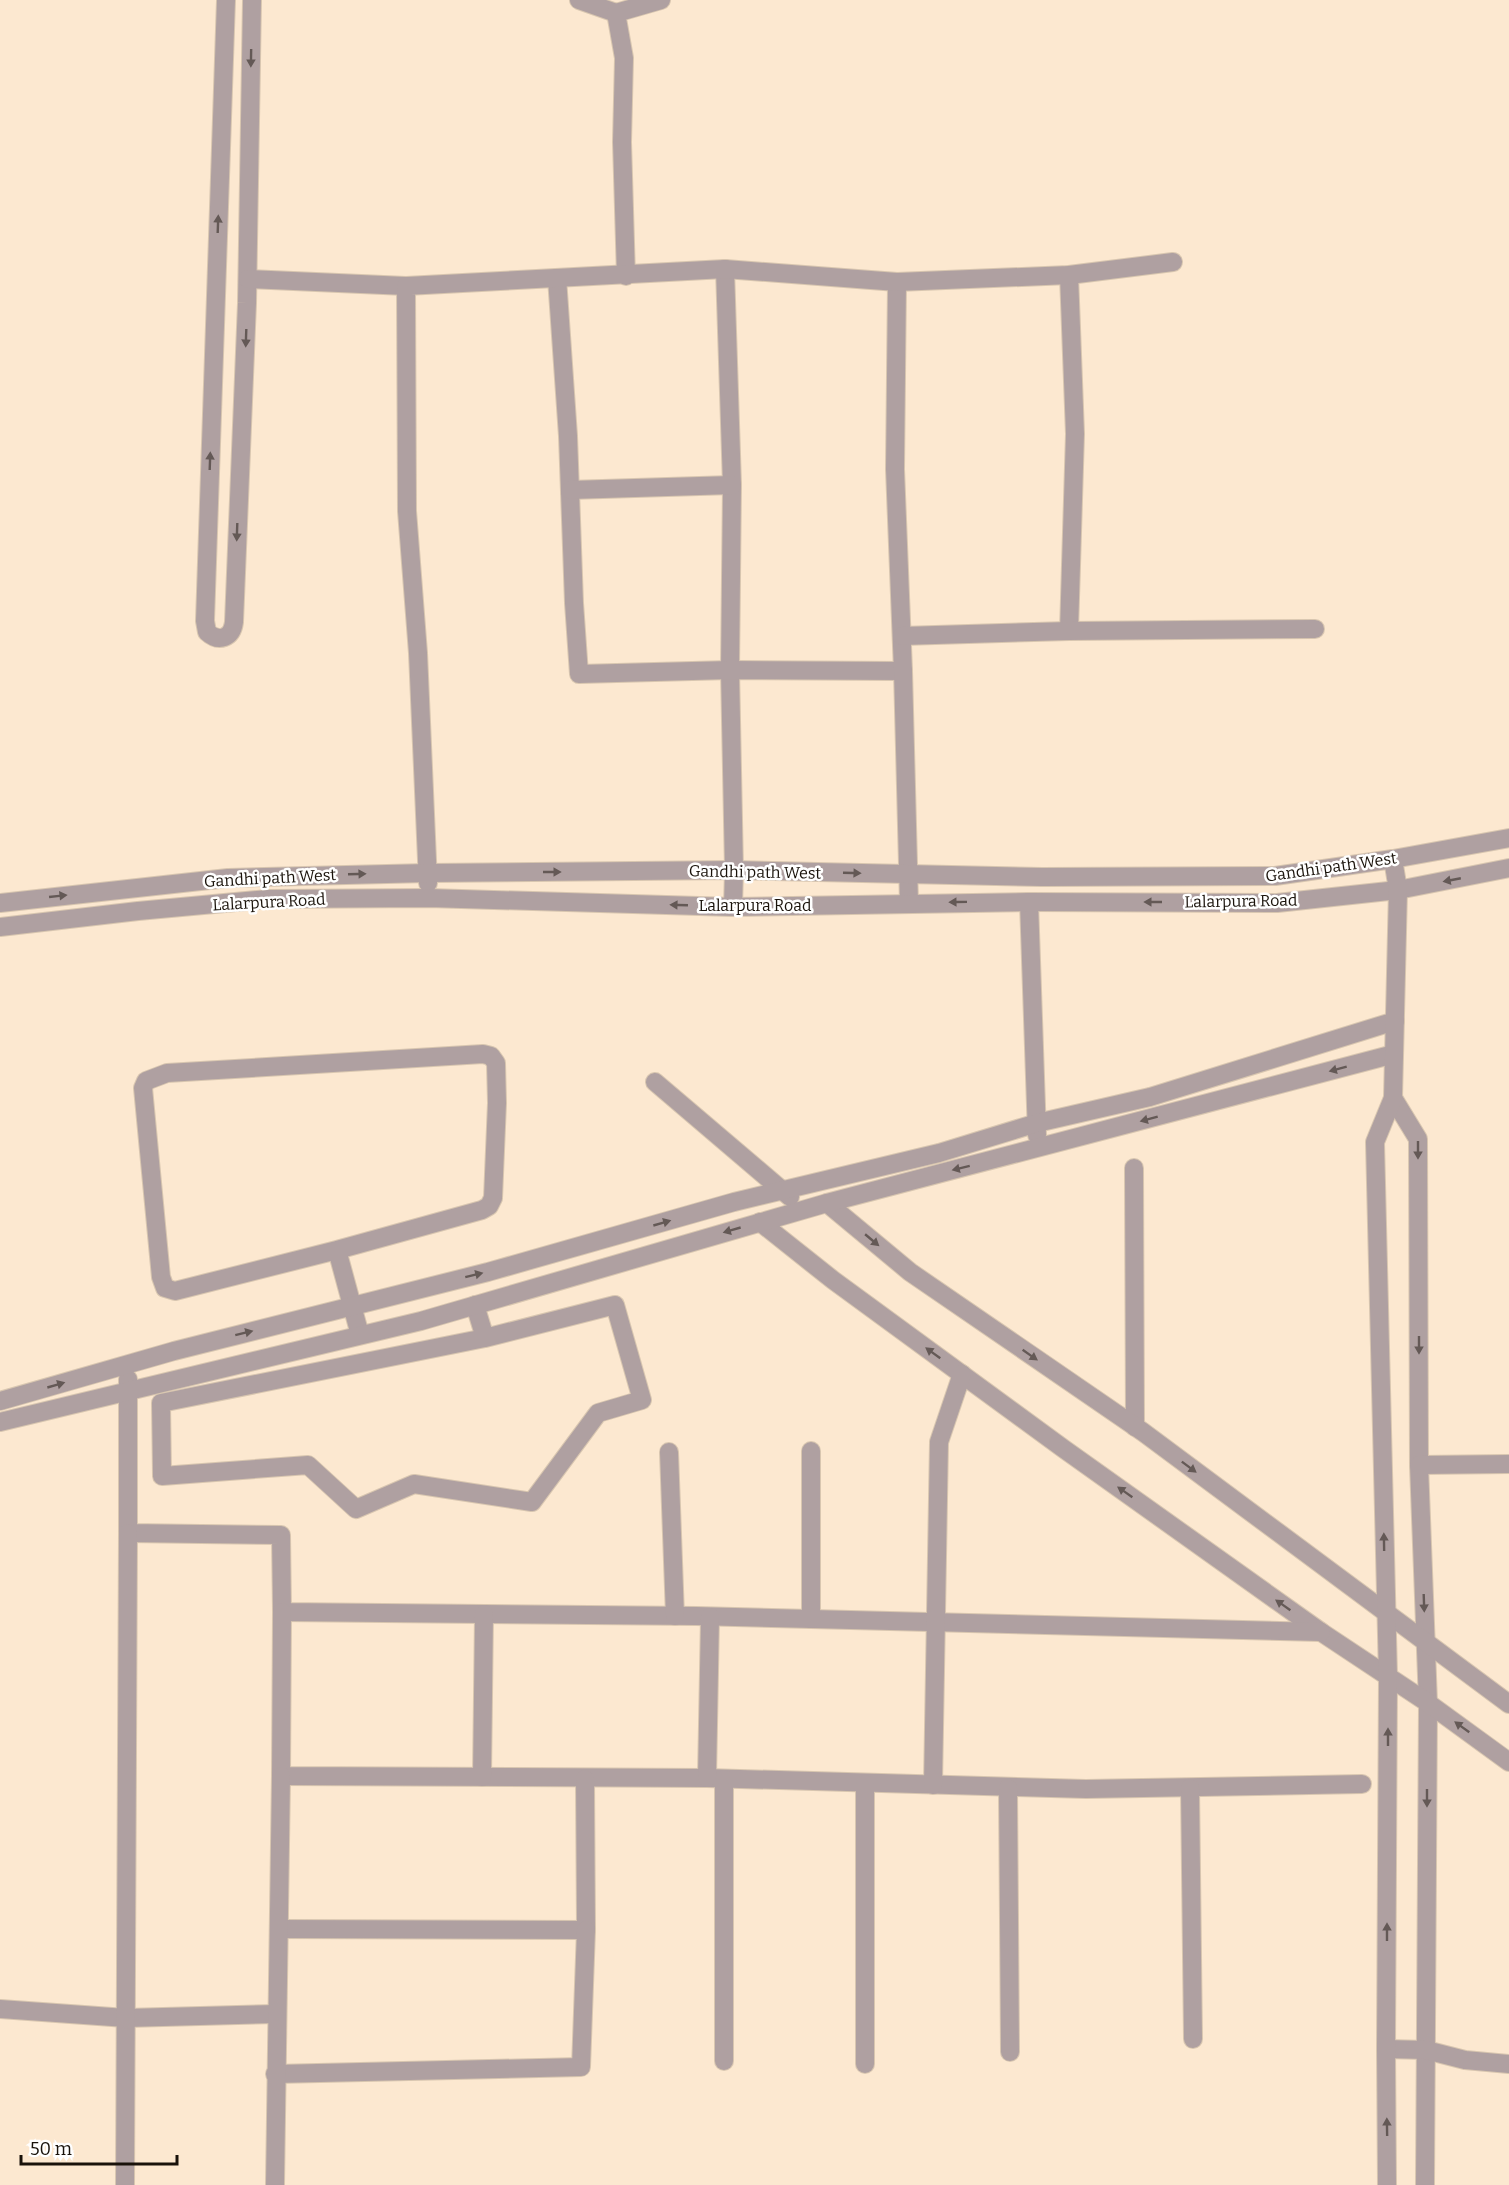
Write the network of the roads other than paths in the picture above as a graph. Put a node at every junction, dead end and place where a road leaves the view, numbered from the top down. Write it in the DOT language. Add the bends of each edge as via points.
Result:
graph roads {
  1 [pos="226,0"];
  2 [pos="252,0"];
  3 [pos="579,0"];
  4 [pos="661,0"];
  5 [pos="616,13"];
  6 [pos="225,18"];
  7 [pos="252,19"];
  8 [pos="222,101"];
  9 [pos="250,103"];
  10 [pos="217,260"];
  11 [pos="1173,262"];
  12 [pos="725,269"];
  13 [pos="248,270"];
  14 [pos="1069,275"];
  15 [pos="626,276"];
  16 [pos="557,278"];
  17 [pos="897,282"];
  18 [pos="406,286"];
  19 [pos="215,301"];
  20 [pos="247,303"];
  21 [pos="732,484"];
  22 [pos="570,490"];
  23 [pos="1316,629"];
  24 [pos="1069,631"];
  25 [pos="902,636"];
  26 [pos="730,670"];
  27 [pos="903,671"];
  28 [pos="1509,838"];
  29 [pos="1394,859"];
  30 [pos="1509,868"];
  31 [pos="734,870"];
  32 [pos="428,873"];
  33 [pos="909,875"];
  34 [pos="1398,890"];
  35 [pos="429,898"];
  36 [pos="1029,902"];
  37 [pos="0,903"];
  38 [pos="909,903"];
  39 [pos="733,907"];
  40 [pos="0,927"];
  41 [pos="1395,1021"];
  42 [pos="1394,1054"];
  43 [pos="656,1082"];
  44 [pos="1393,1098"];
  45 [pos="1037,1123"];
  46 [pos="1038,1149"];
  47 [pos="1134,1168"];
  48 [pos="783,1191"];
  49 [pos="827,1203"];
  50 [pos="806,1209"];
  51 [pos="760,1222"];
  52 [pos="606,1238"];
  53 [pos="338,1250"];
  54 [pos="615,1265"];
  55 [pos="448,1281"];
  56 [pos="352,1305"];
  57 [pos="475,1305"];
  58 [pos="457,1310"];
  59 [pos="360,1335"];
  60 [pos="485,1338"];
  61 [pos="127,1365"];
  62 [pos="962,1374"];
  63 [pos="129,1390"];
  64 [pos="0,1401"];
  65 [pos="0,1422"];
  66 [pos="1134,1427"];
  67 [pos="811,1451"];
  68 [pos="669,1452"];
  69 [pos="1509,1464"];
  70 [pos="1419,1465"];
  71 [pos="128,1533"];
  72 [pos="282,1612"];
  73 [pos="1386,1613"];
  74 [pos="484,1614"];
  75 [pos="675,1616"];
  76 [pos="710,1617"];
  77 [pos="811,1619"];
  78 [pos="936,1622"];
  79 [pos="1321,1632"];
  80 [pos="1425,1643"];
  81 [pos="1388,1676"];
  82 [pos="1428,1703"];
  83 [pos="1509,1704"];
  84 [pos="1509,1762"];
  85 [pos="281,1776"];
  86 [pos="482,1777"];
  87 [pos="585,1779"];
  88 [pos="716,1779"];
  89 [pos="865,1784"];
  90 [pos="1362,1784"];
  91 [pos="933,1785"];
  92 [pos="1008,1788"];
  93 [pos="1190,1788"];
  94 [pos="279,1929"];
  95 [pos="586,1930"];
  96 [pos="0,2009"];
  97 [pos="277,2014"];
  98 [pos="126,2018"];
  99 [pos="1193,2039"];
  100 [pos="1386,2049"];
  101 [pos="1426,2050"];
  102 [pos="1010,2052"];
  103 [pos="724,2061"];
  104 [pos="865,2064"];
  105 [pos="1509,2064"];
  106 [pos="275,2074"];
  107 [pos="125,2185"];
  108 [pos="275,2185"];
  109 [pos="1388,2185"];
  110 [pos="1425,2185"];
  1 -- 6 [label="street"];
  2 -- 7 [label="street"];
  3 -- 5 [label="street"];
  4 -- 5 [label="street"];
  5 -- 15 [label="street" via="624,58"];
  6 -- 7 [label="street"];
  6 -- 8 [label="street"];
  7 -- 9 [label="street, one-way"];
  8 -- 9 [label="street"];
  10 -- 8 [label="street, one-way"];
  9 -- 13 [label="street"];
  10 -- 13 [label="street"];
  10 -- 19 [label="street"];
  11 -- 14 [label="street"];
  12 -- 15 [label="street"];
  12 -- 17 [label="street"];
  12 -- 21 [label="street"];
  13 -- 18 [label="street"];
  13 -- 20 [label="street"];
  14 -- 17 [label="street"];
  14 -- 24 [label="street" via="1075,434"];
  15 -- 16 [label="street"];
  16 -- 18 [label="street"];
  16 -- 22 [label="street"];
  17 -- 25 [label="street" via="895,469"];
  18 -- 32 [label="street" via="407,511"];
  19 -- 20 [label="street"];
  20 -- 19 [label="street, one-way" via="233,628 228,636 214,637 207,632 205,621"];
  21 -- 22 [label="street"];
  21 -- 26 [label="street"];
  22 -- 26 [label="street" via="579,674"];
  23 -- 24 [label="street"];
  24 -- 25 [label="street"];
  25 -- 27 [label="street"];
  26 -- 27 [label="street"];
  26 -- 31 [label="street"];
  27 -- 33 [label="street"];
  28 -- 29 [label="street, Gandhi path West"];
  29 -- 33 [label="street, Gandhi path West" via="1275,876"];
  29 -- 34 [label="street"];
  30 -- 34 [label="street, Lalarpura Road, one-way"];
  32 -- 31 [label="street, Gandhi path West, one-way"];
  31 -- 33 [label="street, Gandhi path West, one-way"];
  31 -- 39 [label="street"];
  32 -- 35 [label="street"];
  37 -- 32 [label="street, Gandhi path West, one-way" via="228,878"];
  33 -- 38 [label="street"];
  34 -- 36 [label="street, Lalarpura Road, one-way" via="1276,903"];
  34 -- 41 [label="street"];
  39 -- 35 [label="street, Lalarpura Road, one-way"];
  35 -- 40 [label="street, Lalarpura Road" via="268,899"];
  36 -- 38 [label="street, Lalarpura Road, one-way"];
  36 -- 45 [label="street"];
  38 -- 39 [label="street, Lalarpura Road"];
  41 -- 42 [label="street"];
  41 -- 45 [label="street" via="1150,1097"];
  42 -- 44 [label="street"];
  42 -- 46 [label="street, one-way"];
  43 -- 48 [label="street"];
  44 -- 70 [label="street, one-way" via="1418,1139"];
  73 -- 44 [label="street, one-way" via="1376,1142"];
  45 -- 46 [label="street"];
  45 -- 48 [label="street" via="939,1153"];
  46 -- 49 [label="street, one-way"];
  47 -- 66 [label="street"];
  48 -- 50 [label="street"];
  52 -- 48 [label="street, one-way"];
  49 -- 50 [label="street"];
  49 -- 66 [label="street, one-way" via="910,1272"];
  50 -- 51 [label="street"];
  51 -- 54 [label="street, one-way"];
  62 -- 51 [label="street, one-way"];
  52 -- 54 [label="street"];
  55 -- 52 [label="street, one-way"];
  53 -- 53 [label="street" via="175,1291 165,1288 143,1088 146,1080 167,1073 490,1056 496,1062 497,1103 493,1198 489,1206"];
  53 -- 56 [label="street"];
  54 -- 57 [label="street"];
  55 -- 56 [label="street"];
  55 -- 58 [label="street"];
  56 -- 59 [label="street"];
  61 -- 56 [label="street, one-way"];
  57 -- 58 [label="street"];
  57 -- 60 [label="street"];
  58 -- 59 [label="street"];
  59 -- 63 [label="street"];
  60 -- 60 [label="street" via="615,1305 642,1400 598,1413 532,1502 414,1484 356,1509 308,1465 162,1476 161,1403"];
  61 -- 63 [label="street"];
  64 -- 61 [label="street, one-way"];
  62 -- 78 [label="street" via="939,1442"];
  79 -- 62 [label="street, one-way"];
  63 -- 65 [label="street"];
  63 -- 71 [label="street"];
  66 -- 73 [label="street, one-way"];
  67 -- 77 [label="street"];
  68 -- 75 [label="street"];
  69 -- 70 [label="street"];
  70 -- 80 [label="street, one-way"];
  71 -- 72 [label="street" via="281,1535"];
  71 -- 98 [label="street"];
  72 -- 74 [label="street"];
  72 -- 85 [label="street"];
  73 -- 80 [label="street"];
  73 -- 81 [label="street"];
  74 -- 75 [label="street"];
  74 -- 86 [label="street"];
  75 -- 76 [label="street"];
  76 -- 77 [label="street"];
  76 -- 88 [label="street"];
  77 -- 78 [label="street"];
  78 -- 79 [label="street"];
  78 -- 91 [label="street"];
  79 -- 81 [label="street"];
  80 -- 82 [label="street"];
  80 -- 83 [label="street"];
  81 -- 82 [label="street"];
  100 -- 81 [label="street, one-way"];
  84 -- 82 [label="street, one-way"];
  82 -- 101 [label="street, one-way"];
  85 -- 86 [label="street"];
  85 -- 94 [label="street"];
  86 -- 87 [label="street"];
  87 -- 88 [label="street"];
  87 -- 95 [label="street"];
  88 -- 89 [label="street"];
  88 -- 103 [label="street"];
  89 -- 91 [label="street"];
  89 -- 104 [label="street"];
  90 -- 93 [label="street"];
  91 -- 92 [label="street"];
  92 -- 93 [label="street"];
  92 -- 102 [label="street"];
  93 -- 99 [label="street"];
  94 -- 95 [label="street"];
  94 -- 97 [label="street"];
  95 -- 106 [label="street" via="581,2067"];
  96 -- 98 [label="street"];
  97 -- 98 [label="street"];
  97 -- 106 [label="street"];
  98 -- 107 [label="street"];
  100 -- 101 [label="street"];
  109 -- 100 [label="street, one-way"];
  101 -- 105 [label="street" via="1465,2060"];
  101 -- 110 [label="street"];
  106 -- 108 [label="street"];
}
